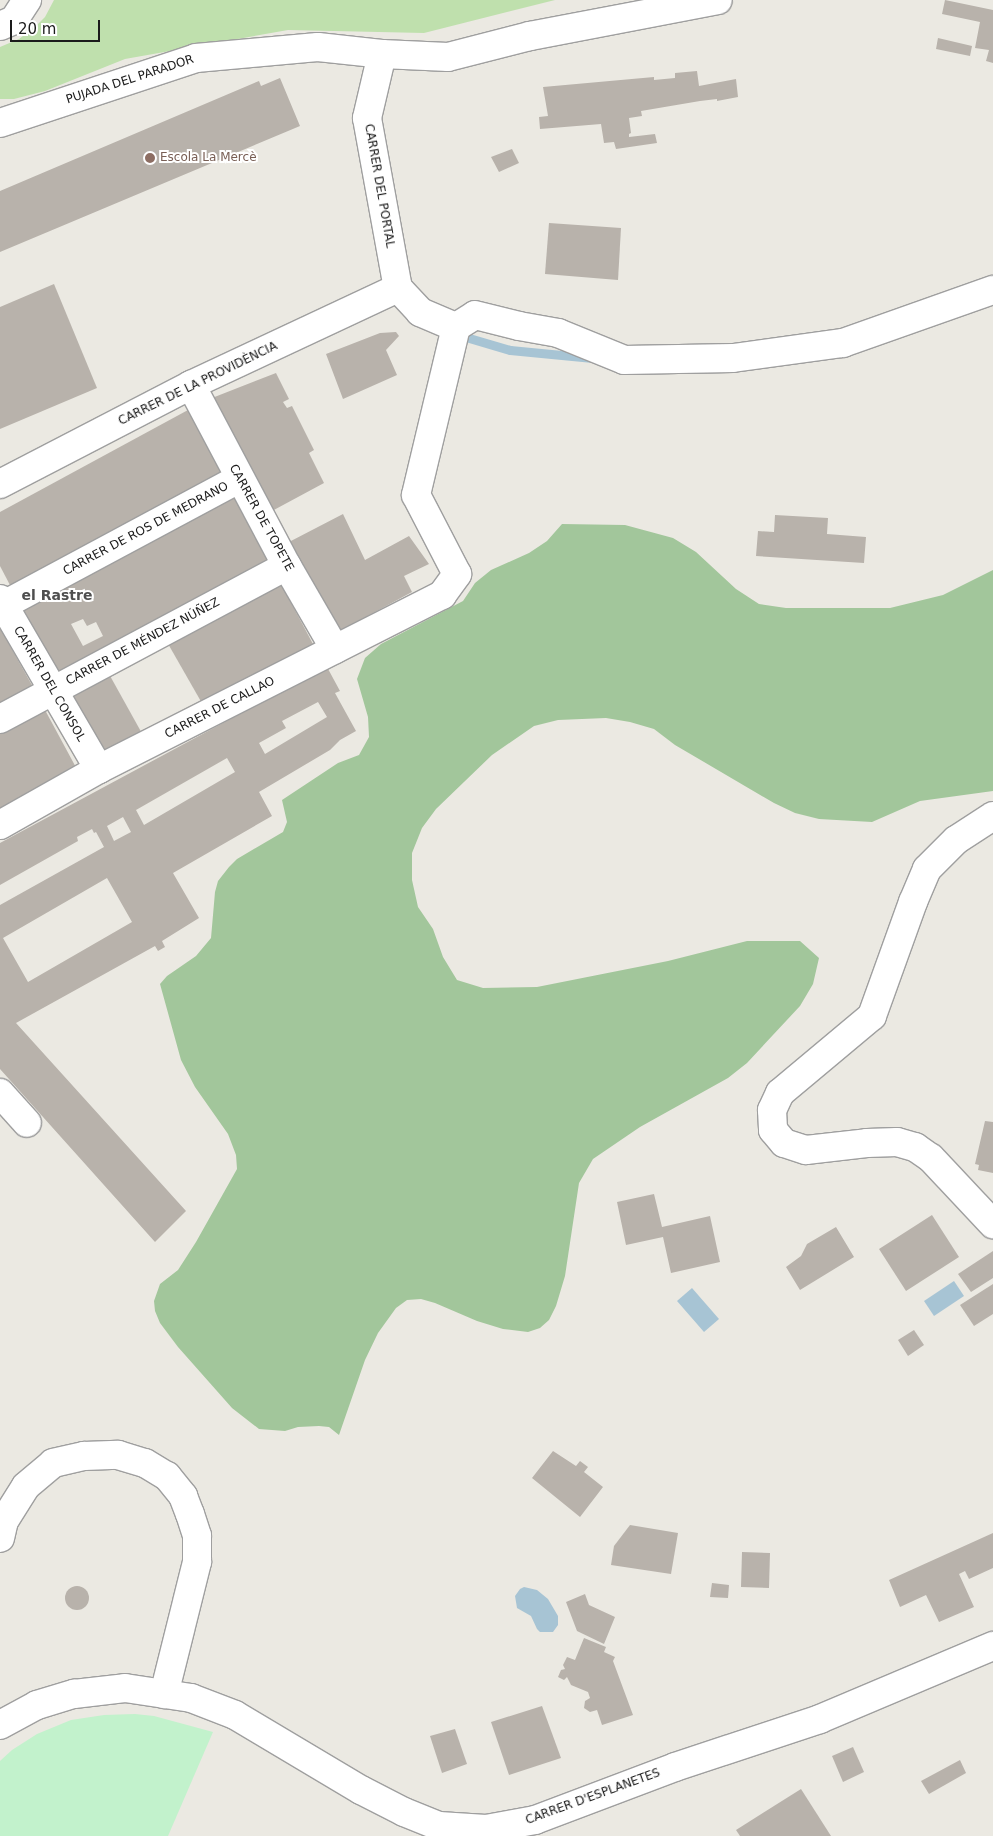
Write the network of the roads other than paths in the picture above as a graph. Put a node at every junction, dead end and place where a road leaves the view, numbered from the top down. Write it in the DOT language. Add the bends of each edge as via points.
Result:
graph roads {
  1 [pos="26,0"];
  2 [pos="718,0"];
  3 [pos="0,26"];
  4 [pos="382,54"];
  5 [pos="0,123"];
  6 [pos="398,288"];
  7 [pos="993,290"];
  8 [pos="456,327"];
  9 [pos="191,385"];
  10 [pos="239,479"];
  11 [pos="0,484"];
  12 [pos="287,566"];
  13 [pos="1,604"];
  14 [pos="335,649"];
  15 [pos="54,690"];
  16 [pos="0,718"];
  17 [pos="99,769"];
  18 [pos="993,816"];
  19 [pos="0,825"];
  20 [pos="0,1093"];
  21 [pos="28,1123"];
  22 [pos="993,1224"];
  23 [pos="0,1538"];
  24 [pos="993,1646"];
  25 [pos="164,1694"];
  26 [pos="0,1724"];
  1 -- 3 [label="street" via="14,20"];
  2 -- 4 [label="street, PUJADA DEL PARADOR" via="530,36 448,57"];
  4 -- 5 [label="street, PUJADA DEL PARADOR" via="318,47 196,58"];
  4 -- 6 [label="street, CARRER DEL PORTAL" via="367,118"];
  6 -- 8 [label="street" via="420,312"];
  6 -- 9 [label="street, CARRER DE LA PROVIDÈNCIA"];
  7 -- 8 [label="street" via="843,343 733,358 624,360 558,333 475,315"];
  8 -- 14 [label="street, CARRER DE CALLAO" via="416,495 457,574 442,595"];
  9 -- 10 [label="street, CARRER DE TOPETE"];
  9 -- 11 [label="street, CARRER DE LA PROVIDÈNCIA"];
  10 -- 12 [label="street, CARRER DE TOPETE"];
  10 -- 13 [label="street, CARRER DE ROS DE MEDRANO"];
  12 -- 14 [label="street, CARRER DE TOPETE"];
  12 -- 15 [label="street, CARRER DE MÉNDEZ NÚÑEZ"];
  13 -- 15 [label="street, CARRER DEL CONSOL"];
  14 -- 17 [label="street, CARRER DE CALLAO"];
  15 -- 16 [label="street, CARRER DE MÉNDEZ NÚÑEZ"];
  15 -- 17 [label="street, CARRER DEL CONSOL"];
  17 -- 19 [label="street, CARRER DE CALLAO"];
  18 -- 22 [label="street" via="956,840 928,869 872,1016 780,1093 772,1110 773,1130 784,1143 806,1150 897,1142 915,1147 930,1158"];
  20 -- 21 [label="street"];
  23 -- 25 [label="street" via="4,1520 26,1486 53,1463 84,1456 118,1455 145,1463 167,1476 183,1496 190,1514 197,1536 197,1562"];
  24 -- 25 [label="street, CARRER D'ESPLANETES" via="820,1719 535,1820 486,1829 439,1826 404,1812 235,1715 192,1698"];
  25 -- 26 [label="street, CARRER D'ESPLANETES" via="125,1688 74,1694 37,1705"];
}
